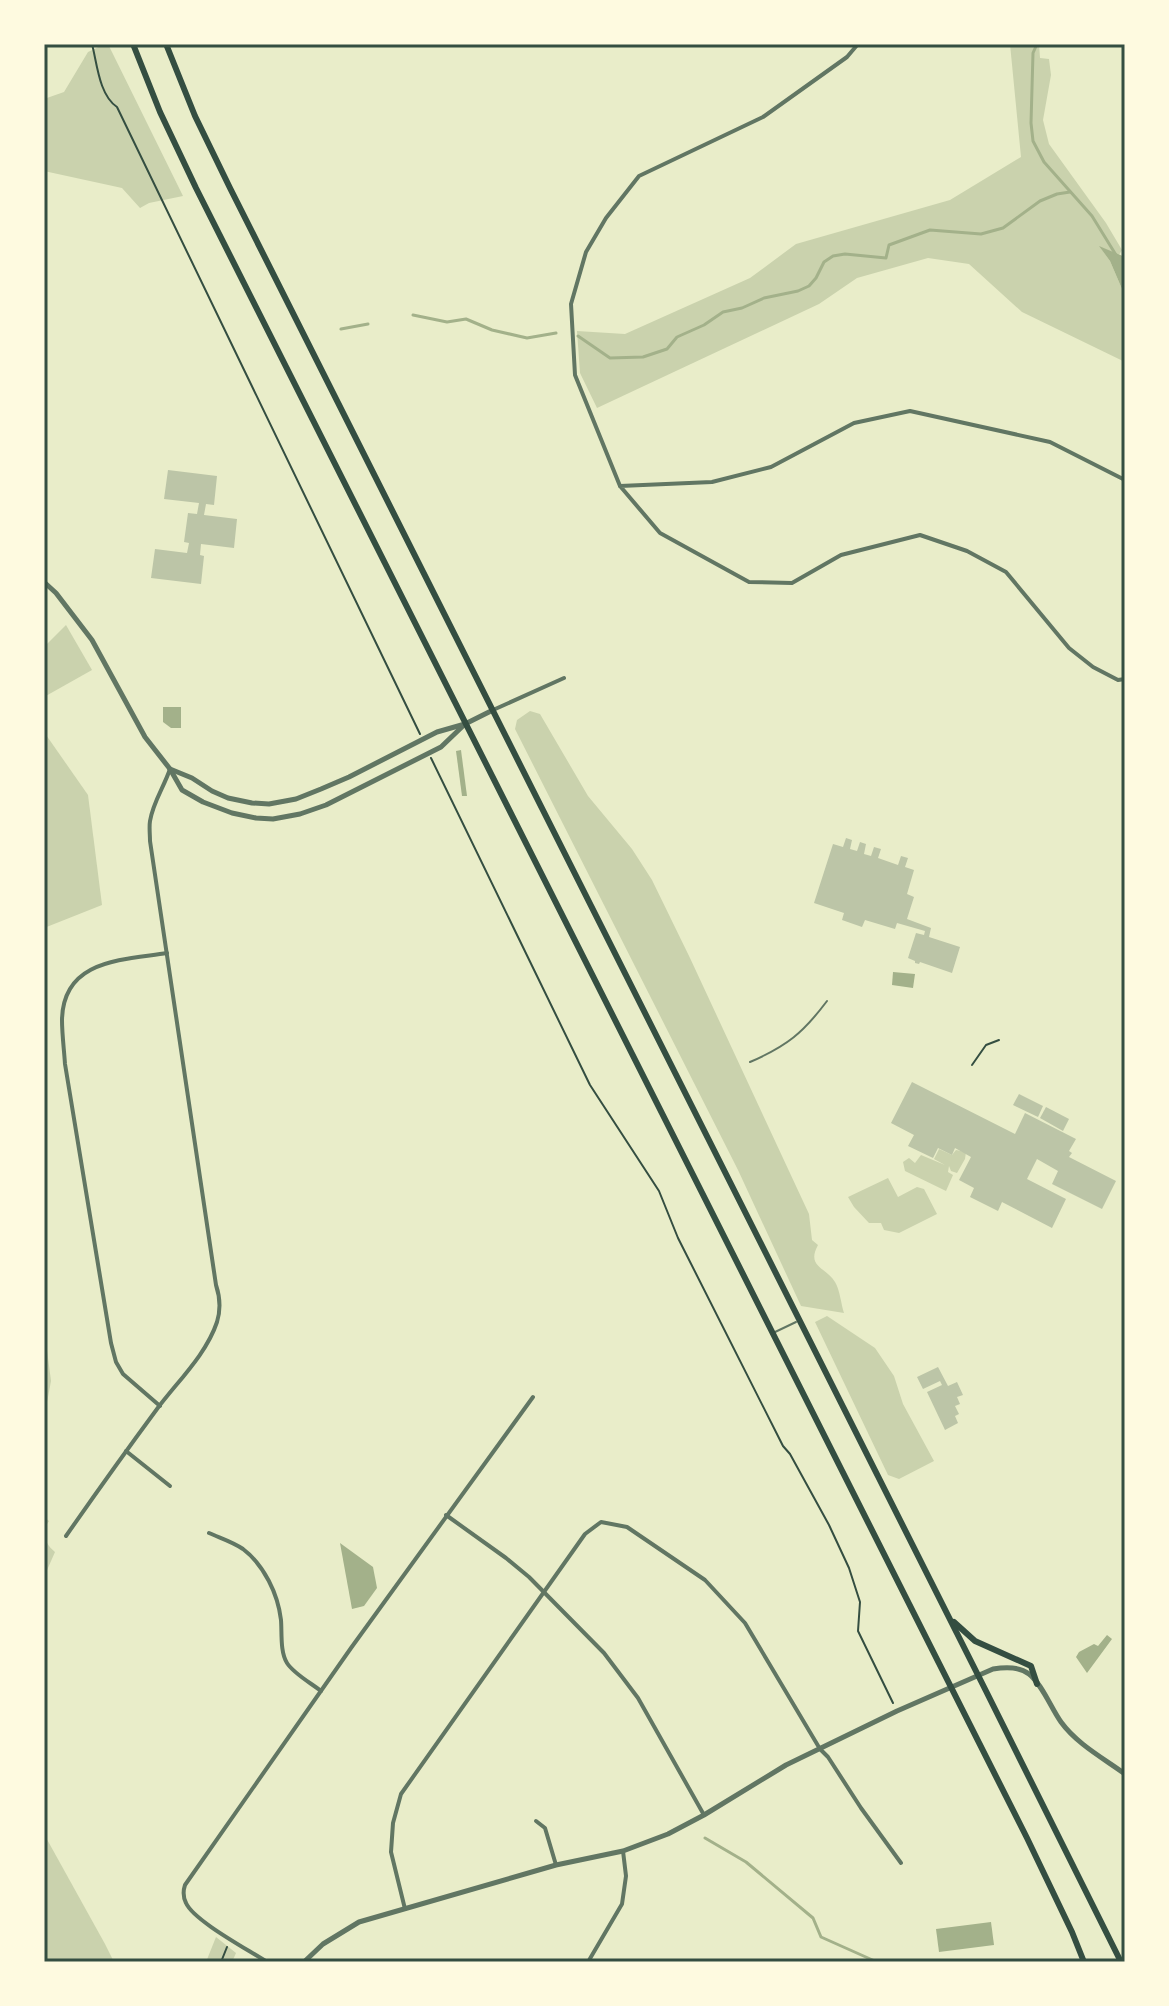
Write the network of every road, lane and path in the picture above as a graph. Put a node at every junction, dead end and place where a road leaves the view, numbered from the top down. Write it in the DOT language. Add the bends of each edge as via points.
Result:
graph roads {
  1 [pos="92,44"];
  2 [pos="133,44"];
  3 [pos="166,44"];
  4 [pos="858,44"];
  5 [pos="1125,480"];
  6 [pos="620,486"];
  7 [pos="44,582"];
  8 [pos="564,678"];
  9 [pos="1125,679"];
  10 [pos="493,710"];
  11 [pos="465,724"];
  12 [pos="422,739"];
  13 [pos="429,753"];
  14 [pos="170,769"];
  15 [pos="167,953"];
  16 [pos="827,1001"];
  17 [pos="999,1040"];
  18 [pos="750,1062"];
  19 [pos="972,1065"];
  20 [pos="800,1320"];
  21 [pos="772,1334"];
  22 [pos="533,1397"];
  23 [pos="160,1406"];
  24 [pos="126,1451"];
  25 [pos="170,1486"];
  26 [pos="446,1515"];
  27 [pos="209,1533"];
  28 [pos="66,1536"];
  29 [pos="544,1591"];
  30 [pos="950,1619"];
  31 [pos="979,1675"];
  32 [pos="1037,1684"];
  33 [pos="951,1688"];
  34 [pos="321,1691"];
  35 [pos="897,1711"];
  36 [pos="820,1749"];
  37 [pos="1125,1774"];
  38 [pos="704,1815"];
  39 [pos="536,1821"];
  40 [pos="623,1851"];
  41 [pos="901,1863"];
  42 [pos="556,1865"];
  43 [pos="405,1909"];
  44 [pos="230,1938"];
  45 [pos="221,1962"];
  46 [pos="267,1962"];
  47 [pos="304,1962"];
  48 [pos="588,1962"];
  49 [pos="1084,1962"];
  50 [pos="1121,1962"];
  1 -- 12 [label="path" via="106,94 117,107"];
  2 -- 11 [label="highway" via="192,181"];
  3 -- 10 [label="highway" via="212,153"];
  4 -- 6 [label="street" via="763,117 639,176 586,252 571,304 575,375"];
  5 -- 6 [label="street" via="1050,442 910,411 854,423 771,467 712,482"];
  6 -- 9 [label="street" via="660,533 749,582 792,583 841,555 920,535 967,551 1006,572 1069,648 1093,667"];
  7 -- 14 [label="street" via="92,640 145,737"];
  8 -- 10 [label="street"];
  10 -- 11 [label="street"];
  10 -- 20 [label="highway"];
  11 -- 12 [label="street"];
  11 -- 13 [label="street"];
  11 -- 21 [label="highway"];
  12 -- 14 [label="street" via="321,789 269,804 228,798"];
  13 -- 14 [label="street" via="326,805 273,819 203,802 182,790"];
  13 -- 35 [label="path" via="590,1085 659,1191 783,1446 829,1525 860,1602 858,1631"];
  14 -- 15 [label="street" via="150,822"];
  15 -- 23 [label="street" via="219,1309 203,1349"];
  15 -- 23 [label="street" via="110,962 85,973 68,991 62,1018 111,1343 123,1374"];
  16 -- 18 [label="lane" via="810,1024 777,1051"];
  17 -- 19 [label="path" via="986,1045"];
  20 -- 21 [label="lane"];
  20 -- 30 [label="highway"];
  21 -- 33 [label="highway"];
  22 -- 26 [label="street"];
  23 -- 24 [label="street"];
  24 -- 25 [label="street"];
  24 -- 28 [label="street"];
  26 -- 29 [label="street"];
  26 -- 34 [label="street"];
  27 -- 34 [label="street" via="243,1549 257,1563 276,1599 287,1663"];
  29 -- 36 [label="street" via="585,1534 601,1522 627,1527 705,1580 745,1623"];
  29 -- 38 [label="street" via="604,1653 638,1698"];
  29 -- 43 [label="street" via="401,1794 391,1852"];
  30 -- 31 [label="highway"];
  30 -- 32 [label="highway" via="975,1641 1031,1666"];
  31 -- 32 [label="street" via="1018,1669"];
  31 -- 33 [label="street"];
  31 -- 50 [label="highway"];
  32 -- 37 [label="street" via="1069,1731"];
  33 -- 35 [label="street"];
  33 -- 49 [label="highway"];
  34 -- 44 [label="street" via="185,1885 189,1908"];
  35 -- 36 [label="street"];
  36 -- 38 [label="street"];
  36 -- 41 [label="street"];
  38 -- 40 [label="street"];
  39 -- 42 [label="street" via="545,1828"];
  40 -- 42 [label="street"];
  40 -- 48 [label="street" via="622,1904"];
  42 -- 43 [label="street"];
  43 -- 47 [label="street" via="359,1922"];
  44 -- 45 [label="path"];
  44 -- 46 [label="street"];
}
